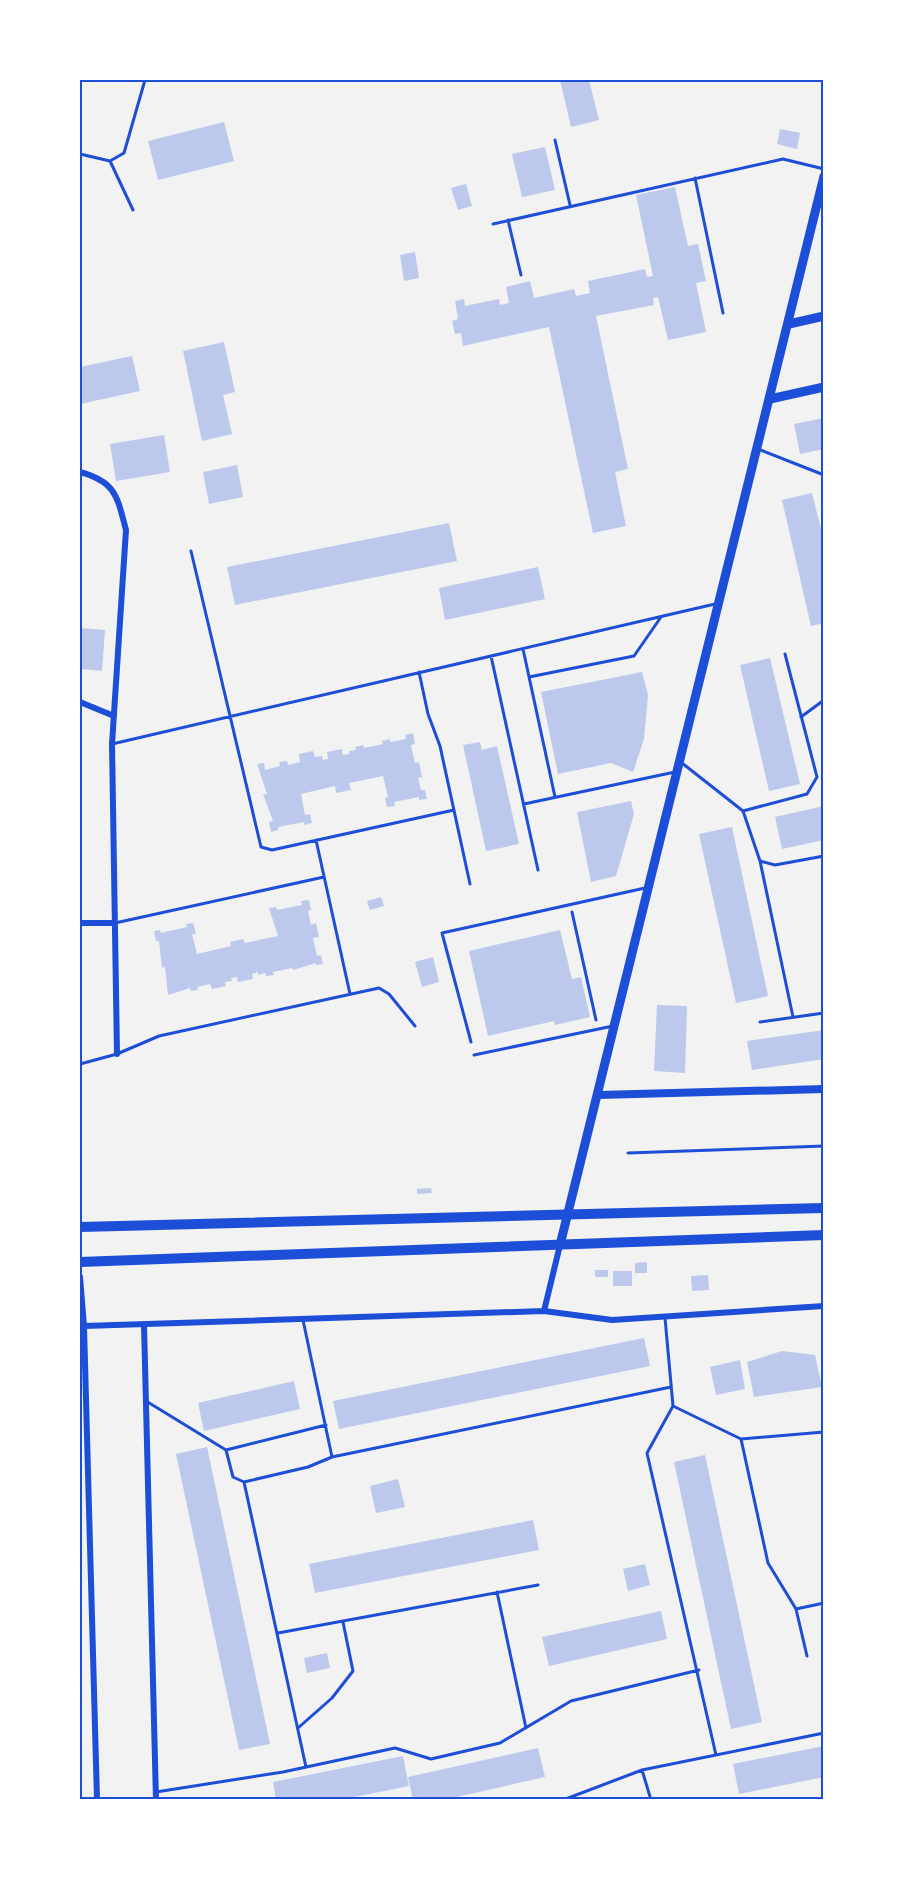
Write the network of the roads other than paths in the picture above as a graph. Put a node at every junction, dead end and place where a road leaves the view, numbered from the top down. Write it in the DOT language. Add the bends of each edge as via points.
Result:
graph roads {
  1 [pos="555,140"];
  2 [pos="824,169"];
  3 [pos="824,176"];
  4 [pos="695,177"];
  5 [pos="570,205"];
  6 [pos="508,220"];
  7 [pos="493,224"];
  8 [pos="521,275"];
  9 [pos="723,313"];
  10 [pos="824,316"];
  11 [pos="789,324"];
  12 [pos="824,387"];
  13 [pos="770,399"];
  14 [pos="758,449"];
  15 [pos="80,472"];
  16 [pos="824,475"];
  17 [pos="191,551"];
  18 [pos="720,603"];
  19 [pos="662,616"];
  20 [pos="523,648"];
  21 [pos="785,654"];
  22 [pos="491,656"];
  23 [pos="419,672"];
  24 [pos="529,677"];
  25 [pos="824,700"];
  26 [pos="80,702"];
  27 [pos="114,716"];
  28 [pos="228,717"];
  29 [pos="801,717"];
  30 [pos="112,744"];
  31 [pos="680,767"];
  32 [pos="555,797"];
  33 [pos="524,804"];
  34 [pos="454,810"];
  35 [pos="743,811"];
  36 [pos="316,840"];
  37 [pos="824,856"];
  38 [pos="760,861"];
  39 [pos="538,870"];
  40 [pos="324,877"];
  41 [pos="470,884"];
  42 [pos="650,887"];
  43 [pos="80,923"];
  44 [pos="113,923"];
  45 [pos="350,994"];
  46 [pos="824,1013"];
  47 [pos="793,1017"];
  48 [pos="760,1022"];
  49 [pos="615,1025"];
  50 [pos="415,1026"];
  51 [pos="471,1042"];
  52 [pos="117,1054"];
  53 [pos="474,1055"];
  54 [pos="80,1064"];
  55 [pos="824,1089"];
  56 [pos="599,1095"];
  57 [pos="824,1208"];
  58 [pos="569,1215"];
  59 [pos="80,1227"];
  60 [pos="824,1235"];
  61 [pos="560,1245"];
  62 [pos="80,1262"];
  63 [pos="80,1277"];
  64 [pos="824,1305"];
  65 [pos="544,1311"];
  66 [pos="665,1317"];
  67 [pos="302,1318"];
  68 [pos="144,1325"];
  69 [pos="82,1326"];
  70 [pos="671,1387"];
  71 [pos="145,1401"];
  72 [pos="673,1406"];
  73 [pos="326,1425"];
  74 [pos="824,1432"];
  75 [pos="741,1439"];
  76 [pos="226,1450"];
  77 [pos="332,1457"];
  78 [pos="244,1482"];
  79 [pos="538,1585"];
  80 [pos="497,1592"];
  81 [pos="824,1603"];
  82 [pos="796,1609"];
  83 [pos="342,1621"];
  84 [pos="277,1633"];
  85 [pos="807,1656"];
  86 [pos="699,1670"];
  87 [pos="298,1728"];
  88 [pos="526,1728"];
  89 [pos="824,1733"];
  90 [pos="716,1755"];
  91 [pos="306,1767"];
  92 [pos="642,1770"];
  93 [pos="156,1792"];
  94 [pos="97,1800"];
  95 [pos="156,1800"];
  96 [pos="563,1800"];
  97 [pos="651,1800"];
  1 -- 5 [label="lane"];
  2 -- 4 [label="lane" via="783,159"];
  3 -- 11 [label="main road"];
  4 -- 5 [label="lane"];
  4 -- 9 [label="lane"];
  5 -- 6 [label="lane"];
  6 -- 7 [label="lane"];
  6 -- 8 [label="lane"];
  10 -- 11 [label="main road"];
  11 -- 13 [label="main road"];
  12 -- 13 [label="main road"];
  13 -- 14 [label="main road"];
  14 -- 16 [label="lane"];
  14 -- 18 [label="main road"];
  15 -- 27 [label="street" via="104,480 118,499 126,530"];
  17 -- 28 [label="lane"];
  18 -- 19 [label="lane"];
  18 -- 31 [label="main road"];
  19 -- 20 [label="lane"];
  19 -- 24 [label="lane" via="634,656"];
  20 -- 22 [label="lane"];
  20 -- 24 [label="lane"];
  21 -- 29 [label="lane"];
  22 -- 23 [label="lane"];
  22 -- 33 [label="lane"];
  23 -- 28 [label="lane"];
  23 -- 34 [label="lane"];
  24 -- 32 [label="lane"];
  25 -- 29 [label="lane"];
  26 -- 27 [label="street"];
  27 -- 30 [label="street"];
  28 -- 30 [label="lane"];
  28 -- 36 [label="lane" via="261,846 272,850"];
  29 -- 35 [label="lane" via="817,777 807,794"];
  30 -- 44 [label="street"];
  31 -- 32 [label="lane"];
  31 -- 35 [label="lane"];
  31 -- 42 [label="main road"];
  32 -- 33 [label="lane"];
  33 -- 39 [label="lane"];
  34 -- 36 [label="lane"];
  34 -- 41 [label="lane"];
  35 -- 38 [label="lane"];
  36 -- 40 [label="lane"];
  37 -- 38 [label="lane" via="775,865"];
  38 -- 47 [label="lane"];
  40 -- 44 [label="lane"];
  40 -- 45 [label="lane"];
  42 -- 49 [label="main road"];
  42 -- 51 [label="lane" via="442,933"];
  43 -- 44 [label="street"];
  44 -- 52 [label="street"];
  45 -- 50 [label="lane" via="380,988"];
  45 -- 52 [label="lane" via="159,1036"];
  46 -- 47 [label="lane"];
  47 -- 48 [label="lane"];
  49 -- 53 [label="lane"];
  49 -- 56 [label="main road"];
  52 -- 54 [label="lane"];
  55 -- 56 [label="street"];
  56 -- 58 [label="main road"];
  57 -- 58 [label="highway"];
  58 -- 59 [label="highway"];
  58 -- 61 [label="main road"];
  60 -- 61 [label="highway"];
  61 -- 62 [label="highway"];
  61 -- 65 [label="street"];
  63 -- 69 [label="street"];
  64 -- 66 [label="street"];
  65 -- 66 [label="street" via="612,1320"];
  65 -- 67 [label="street"];
  66 -- 70 [label="lane"];
  67 -- 68 [label="street"];
  67 -- 73 [label="lane"];
  68 -- 69 [label="street"];
  68 -- 71 [label="street"];
  69 -- 94 [label="street"];
  70 -- 72 [label="lane"];
  70 -- 77 [label="lane"];
  71 -- 76 [label="lane"];
  71 -- 93 [label="street"];
  72 -- 75 [label="lane"];
  72 -- 86 [label="lane" via="647,1452"];
  73 -- 76 [label="lane"];
  73 -- 77 [label="lane"];
  74 -- 75 [label="lane"];
  75 -- 82 [label="lane" via="768,1563"];
  76 -- 78 [label="lane" via="233,1477"];
  77 -- 78 [label="lane" via="308,1467"];
  78 -- 84 [label="lane"];
  79 -- 80 [label="lane"];
  80 -- 83 [label="lane"];
  80 -- 88 [label="lane"];
  81 -- 82 [label="lane"];
  82 -- 85 [label="lane"];
  83 -- 84 [label="lane"];
  83 -- 87 [label="lane" via="353,1671 332,1698"];
  84 -- 87 [label="lane"];
  86 -- 88 [label="lane" via="571,1701"];
  86 -- 90 [label="lane"];
  87 -- 91 [label="lane"];
  88 -- 91 [label="lane" via="500,1743 431,1759 395,1748"];
  89 -- 90 [label="lane"];
  90 -- 92 [label="lane"];
  91 -- 93 [label="lane"];
  92 -- 96 [label="lane"];
  92 -- 97 [label="lane"];
  93 -- 95 [label="street"];
}
